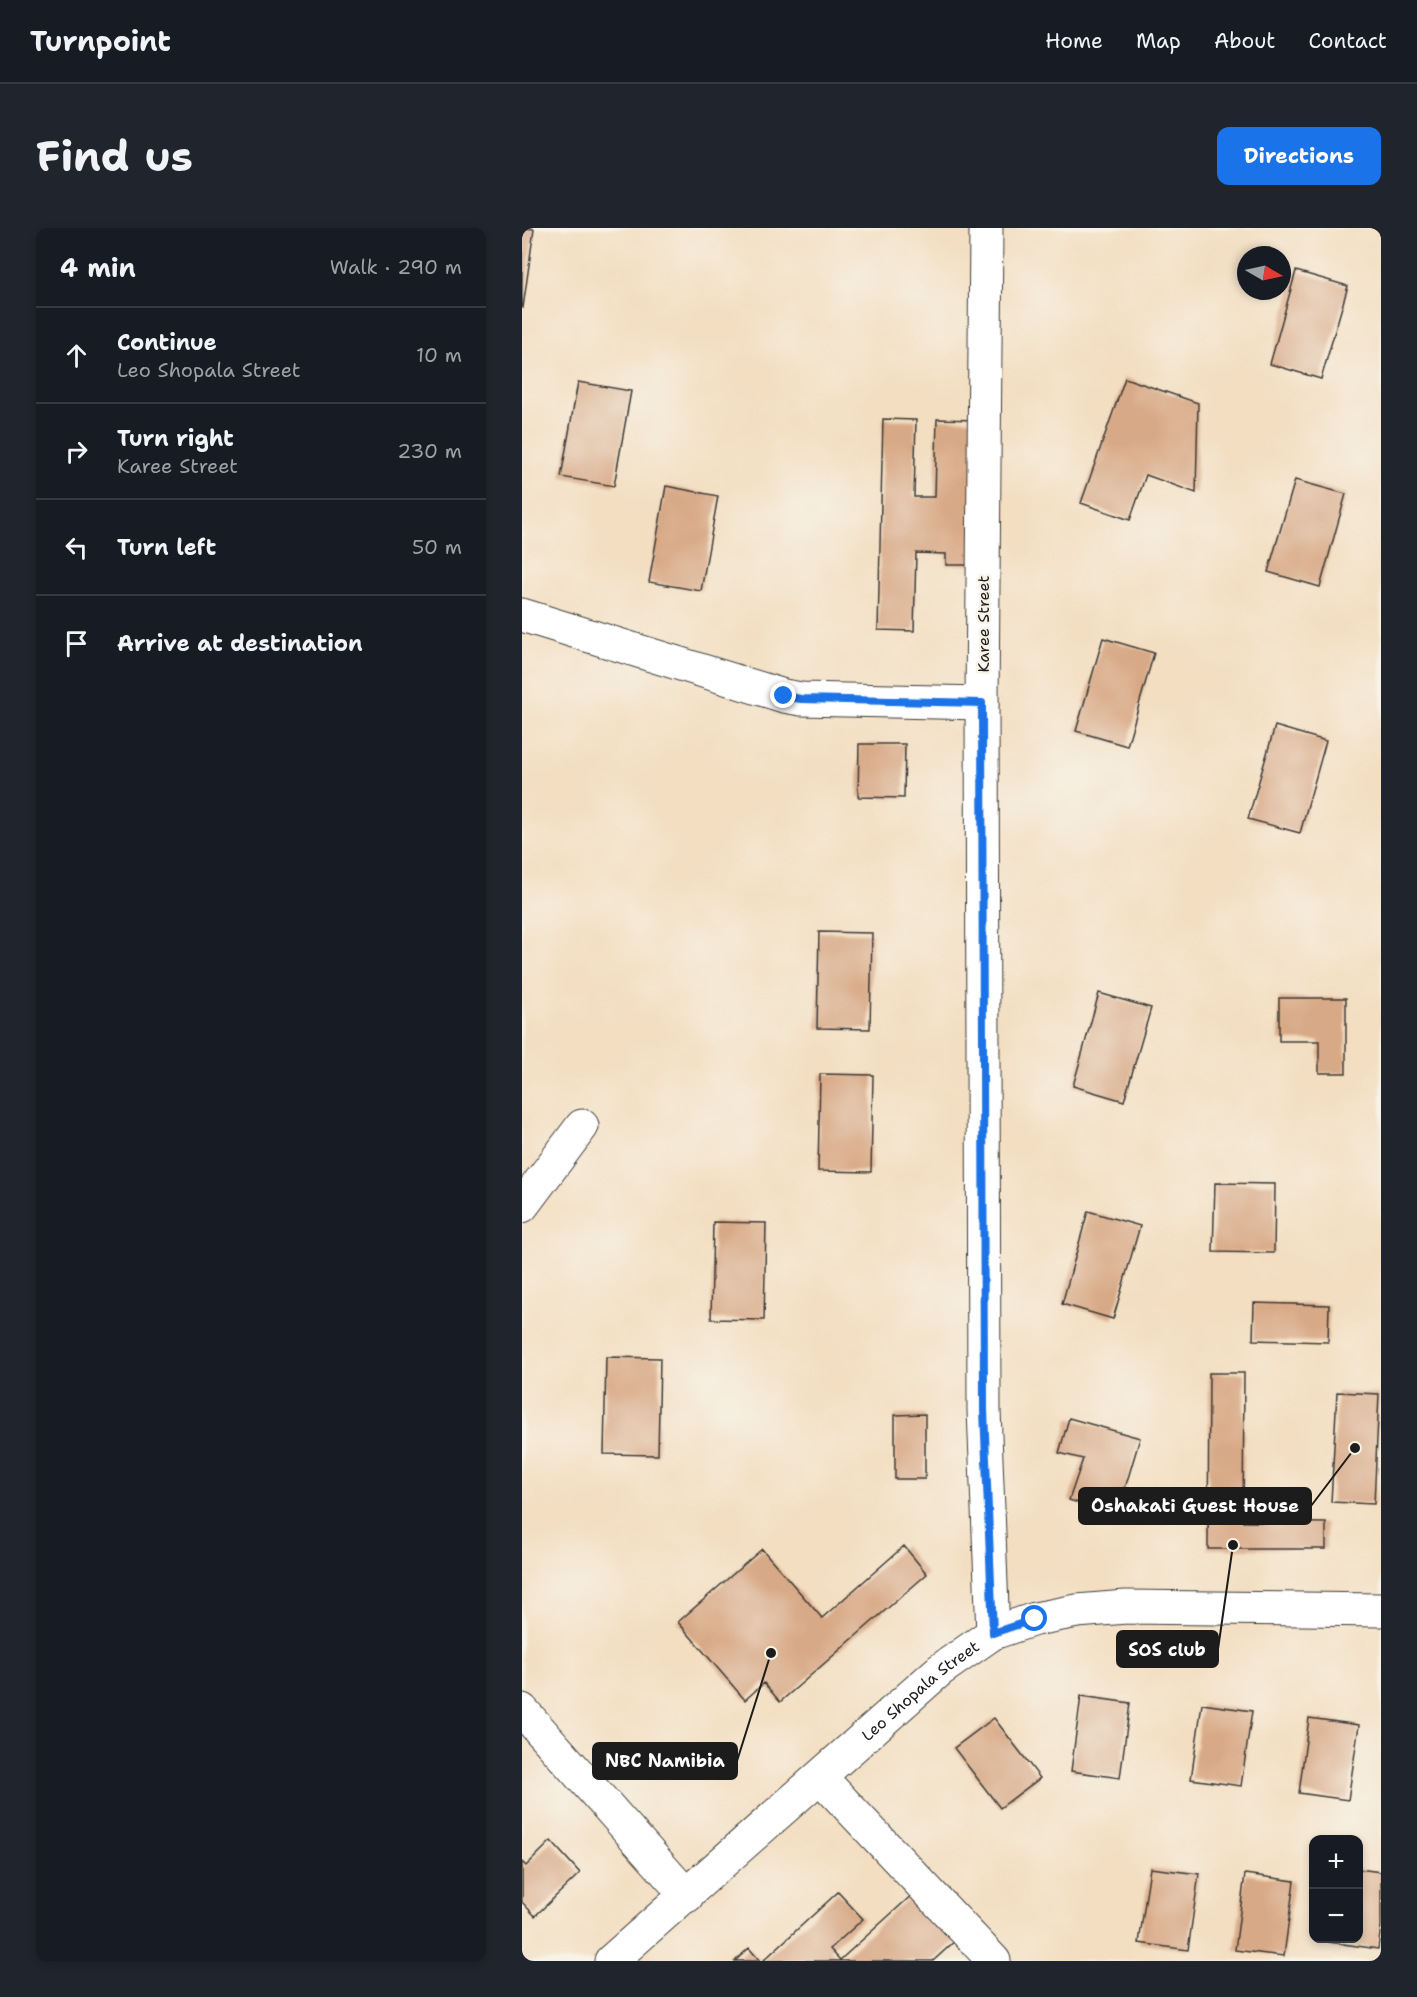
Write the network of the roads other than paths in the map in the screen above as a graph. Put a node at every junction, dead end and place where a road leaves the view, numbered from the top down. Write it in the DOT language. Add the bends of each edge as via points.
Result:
graph roads {
  1 [pos="986,228"];
  2 [pos="522,615"];
  3 [pos="982,703"];
  4 [pos="582,1126"];
  5 [pos="522,1206"];
  6 [pos="1381,1610"];
  7 [pos="993,1633"];
  8 [pos="522,1710"];
  9 [pos="821,1778"];
  10 [pos="687,1896"];
  11 [pos="611,1961"];
  12 [pos="994,1961"];
  1 -- 3 [label="street, Karee Street"];
  2 -- 3 [label="street" via="784,696"];
  3 -- 7 [label="street, Karee Street" via="984,1398"];
  4 -- 5 [label="street"];
  6 -- 7 [label="street, Leo Shopala Street" via="1126,1607 1035,1619"];
  7 -- 9 [label="street, Leo Shopala Street" via="940,1670"];
  8 -- 10 [label="street"];
  9 -- 10 [label="street, Leo Shopala Street"];
  9 -- 12 [label="street"];
  10 -- 11 [label="street, Leo Shopala Street"];
}
